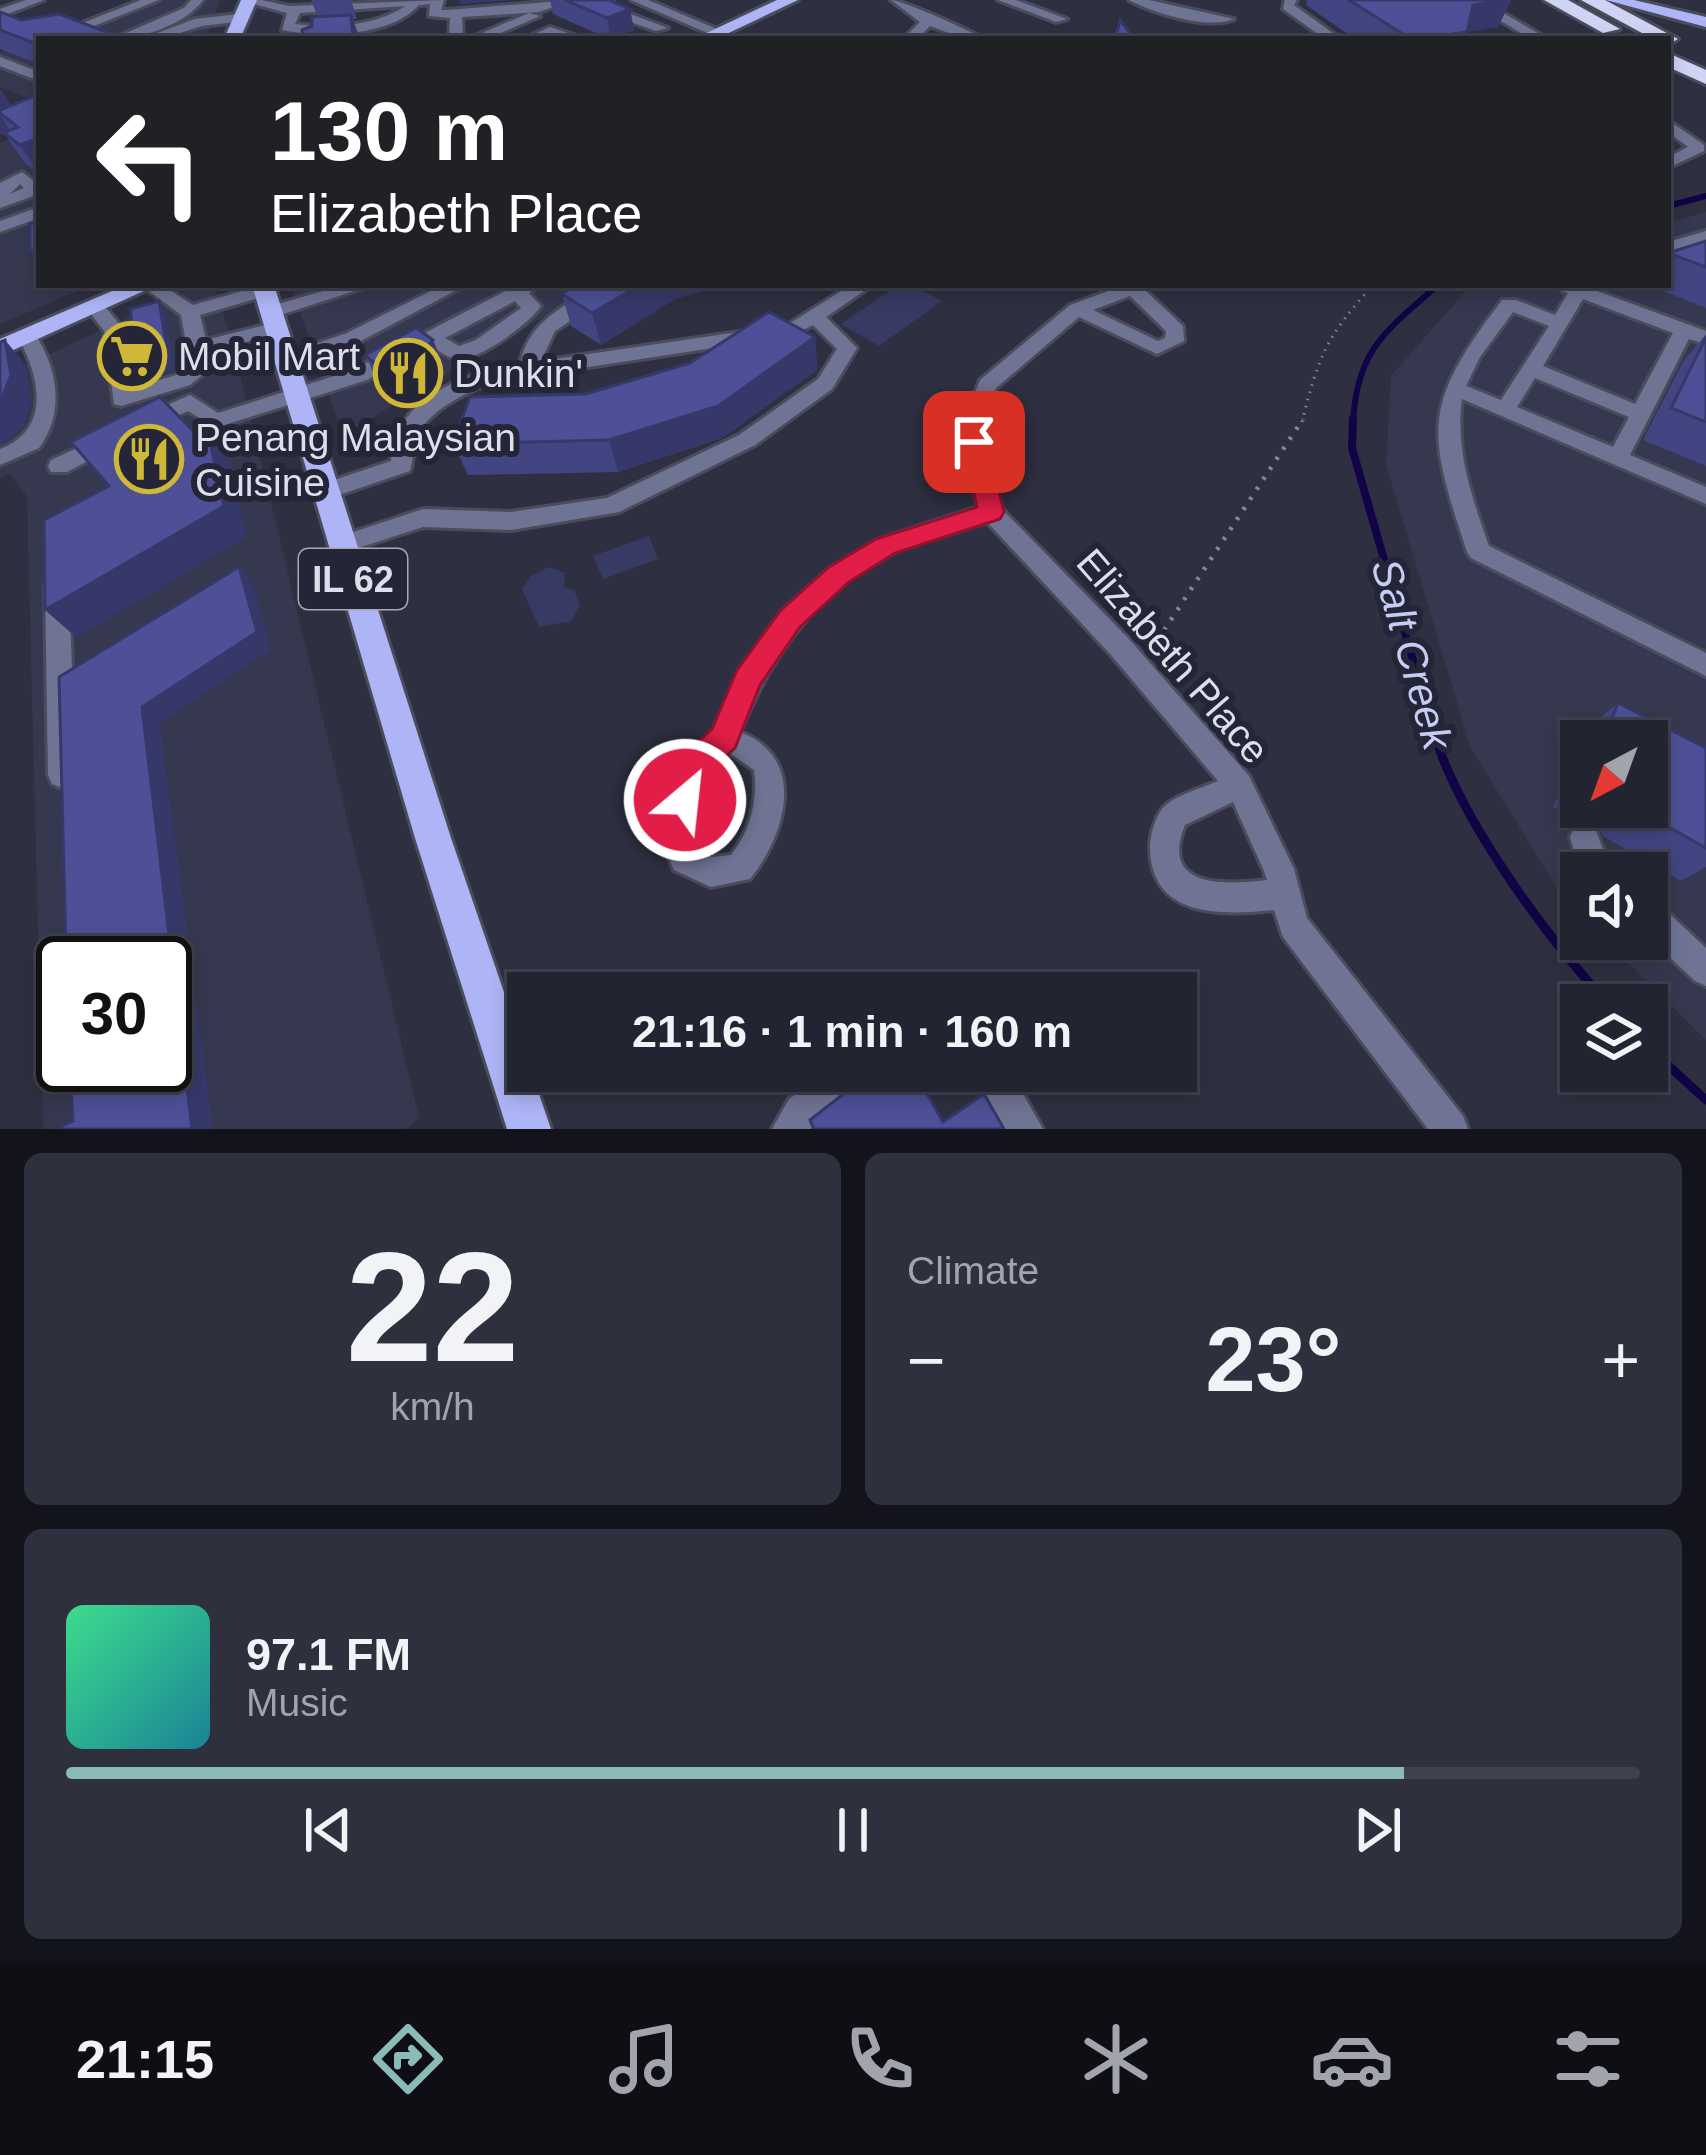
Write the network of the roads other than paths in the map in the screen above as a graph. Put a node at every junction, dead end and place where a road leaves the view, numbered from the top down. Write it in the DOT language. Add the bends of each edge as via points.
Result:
graph roads {
  1 [pos="38,0"];
  2 [pos="153,0"];
  3 [pos="435,0"];
  4 [pos="567,0"];
  5 [pos="607,0"];
  6 [pos="637,0"];
  7 [pos="672,0"];
  8 [pos="790,0"];
  9 [pos="897,0"];
  10 [pos="1004,0"];
  11 [pos="1073,0"];
  12 [pos="1135,0"];
  13 [pos="1231,0"];
  14 [pos="1291,0"];
  15 [pos="1472,0"];
  16 [pos="1553,0"];
  17 [pos="1614,0"];
  18 [pos="1647,0"];
  19 [pos="415,1"];
  20 [pos="193,6"];
  21 [pos="293,6"];
  22 [pos="1584,6"];
  23 [pos="655,7"];
  24 [pos="539,8"];
  25 [pos="0,13"];
  26 [pos="240,14"];
  27 [pos="455,14"];
  28 [pos="1706,18"];
  29 [pos="684,19"];
  30 [pos="1228,19"];
  31 [pos="928,22"];
  32 [pos="661,28"];
  33 [pos="406,31"];
  34 [pos="1632,31"];
  35 [pos="1234,35"];
  36 [pos="57,36"];
  37 [pos="126,36"];
  38 [pos="162,36"];
  39 [pos="383,36"];
  40 [pos="455,36"];
  41 [pos="483,36"];
  42 [pos="641,36"];
  43 [pos="710,36"];
  44 [pos="913,36"];
  45 [pos="968,36"];
  46 [pos="1330,36"];
  47 [pos="1535,36"];
  48 [pos="1671,40"];
  49 [pos="20,50"];
  50 [pos="1706,58"];
  51 [pos="0,59"];
  52 [pos="1671,60"];
  53 [pos="36,76"];
  54 [pos="1706,78"];
  55 [pos="1671,127"];
  56 [pos="1671,162"];
  57 [pos="36,188"];
  58 [pos="0,200"];
  59 [pos="36,213"];
  60 [pos="8,224"];
  61 [pos="36,236"];
  62 [pos="1706,236"];
  63 [pos="1671,247"];
  64 [pos="137,288"];
  65 [pos="145,288"];
  66 [pos="346,288"];
  67 [pos="451,288"];
  68 [pos="610,288"];
  69 [pos="859,288"];
  70 [pos="1132,288"];
  71 [pos="1139,288"];
  72 [pos="1576,288"];
  73 [pos="524,289"];
  74 [pos="269,304"];
  75 [pos="95,307"];
  76 [pos="1077,309"];
  77 [pos="190,312"];
  78 [pos="815,317"];
  79 [pos="1560,322"];
  80 [pos="1684,330"];
  81 [pos="430,338"];
  82 [pos="1706,338"];
  83 [pos="8,343"];
  84 [pos="198,348"];
  85 [pos="287,361"];
  86 [pos="530,366"];
  87 [pos="1531,369"];
  88 [pos="1456,389"];
  89 [pos="298,398"];
  90 [pos="1505,410"];
  91 [pos="1638,412"];
  92 [pos="0,458"];
  93 [pos="1618,458"];
  94 [pos="59,466"];
  95 [pos="327,490"];
  96 [pos="1706,496"];
  97 [pos="991,512"];
  98 [pos="343,544"];
  99 [pos="57,570"];
  100 [pos="1706,665"];
  101 [pos="724,738"];
  102 [pos="1239,785"];
  103 [pos="63,796"];
  104 [pos="1585,837"];
  105 [pos="1589,852"];
  106 [pos="1285,894"];
  107 [pos="1668,934"];
  108 [pos="1706,970"];
  109 [pos="830,1092"];
  110 [pos="1003,1092"];
  111 [pos="522,1126"];
  112 [pos="790,1129"];
  113 [pos="1025,1129"];
  114 [pos="1450,1129"];
  1 -- 25 [label="street"];
  2 -- 36 [label="street"];
  3 -- 19 [label="street"];
  3 -- 27 [label="street" via="434,13"];
  4 -- 24 [label="street"];
  5 -- 32 [label="street" via="595,4"];
  6 -- 23 [label="street"];
  7 -- 23 [label="street"];
  8 -- 43 [label="main road"];
  9 -- 31 [label="street" via="920,6"];
  10 -- 11 [label="street" via="1054,16"];
  12 -- 30 [label="street"];
  13 -- 30 [label="street"];
  14 -- 46 [label="street" via="1287,6"];
  15 -- 47 [label="street"];
  16 -- 22 [label="highway"];
  17 -- 28 [label="main road"];
  18 -- 28 [label="main road"];
  19 -- 21 [label="street"];
  19 -- 21 [label="street" via="404,16 305,32 287,27"];
  20 -- 37 [label="street"];
  21 -- 26 [label="street"];
  21 -- 26 [label="street"];
  22 -- 34 [label="highway"];
  23 -- 29 [label="street"];
  24 -- 27 [label="street"];
  24 -- 41 [label="street"];
  26 -- 38 [label="street"];
  27 -- 40 [label="street"];
  29 -- 32 [label="street"];
  29 -- 43 [label="street"];
  30 -- 35 [label="street"];
  31 -- 44 [label="street"];
  31 -- 45 [label="street"];
  32 -- 42 [label="street"];
  33 -- 39 [label="street"];
  48 -- 50 [label="highway"];
  49 -- 51 [label="street"];
  51 -- 53 [label="street"];
  52 -- 54 [label="highway"];
  55 -- 56 [label="street" via="1699,148"];
  57 -- 58 [label="street" via="22,177"];
  59 -- 60 [label="street"];
  60 -- 61 [label="street"];
  62 -- 63 [label="street"];
  64 -- 75 [label="main road"];
  65 -- 77 [label="street"];
  66 -- 74 [label="street"];
  67 -- 85 [label="street"];
  68 -- 86 [label="street" via="539,332"];
  69 -- 78 [label="street"];
  70 -- 76 [label="street, Elizabeth Place"];
  71 -- 76 [label="street" via="1176,330 1174,341 1157,348"];
  72 -- 79 [label="street"];
  72 -- 80 [label="street"];
  73 -- 81 [label="street"];
  73 -- 81 [label="street" via="528,312 467,352"];
  74 -- 77 [label="street"];
  74 -- 84 [label="street"];
  74 -- 85 [label="main road, IL 62"];
  75 -- 83 [label="main road"];
  75 -- 84 [label="street" via="114,330 121,399 200,369"];
  76 -- 97 [label="street, Elizabeth Place" via="998,371 979,404 974,442"];
  77 -- 84 [label="street"];
  78 -- 86 [label="street" via="770,335"];
  78 -- 98 [label="street" via="847,349 825,384 696,469 611,506 511,521 423,518"];
  79 -- 87 [label="street"];
  79 -- 88 [label="street" via="1509,304"];
  80 -- 82 [label="street"];
  80 -- 91 [label="street"];
  81 -- 89 [label="street"];
  83 -- 92 [label="street" via="44,368 43,421 34,439"];
  85 -- 89 [label="main road, IL 62"];
  86 -- 95 [label="street" via="448,395 411,423 401,465"];
  87 -- 90 [label="street"];
  87 -- 91 [label="street"];
  88 -- 90 [label="street"];
  88 -- 100 [label="street" via="1450,461 1479,552"];
  89 -- 94 [label="street" via="215,421 190,402"];
  89 -- 95 [label="main road, IL 62"];
  90 -- 93 [label="street"];
  91 -- 93 [label="street"];
  93 -- 96 [label="street"];
  95 -- 98 [label="main road, IL 62"];
  97 -- 101 [label="street" via="885,546 839,574 790,619 748,679"];
  97 -- 102 [label="street, Elizabeth Place"];
  98 -- 111 [label="main road, IL 62"];
  99 -- 103 [label="street"];
  101 -- 101 [label="street" via="695,764 674,836 685,860 711,872 739,869 760,845 773,777 748,746"];
  102 -- 106 [label="street, Elizabeth Place"];
  102 -- 106 [label="street" via="1175,815 1162,846 1165,866 1205,897"];
  104 -- 105 [label="street"];
  106 -- 114 [label="street, Elizabeth Place" via="1294,926"];
  107 -- 108 [label="street"];
  109 -- 112 [label="street"];
  110 -- 113 [label="street"];
}
